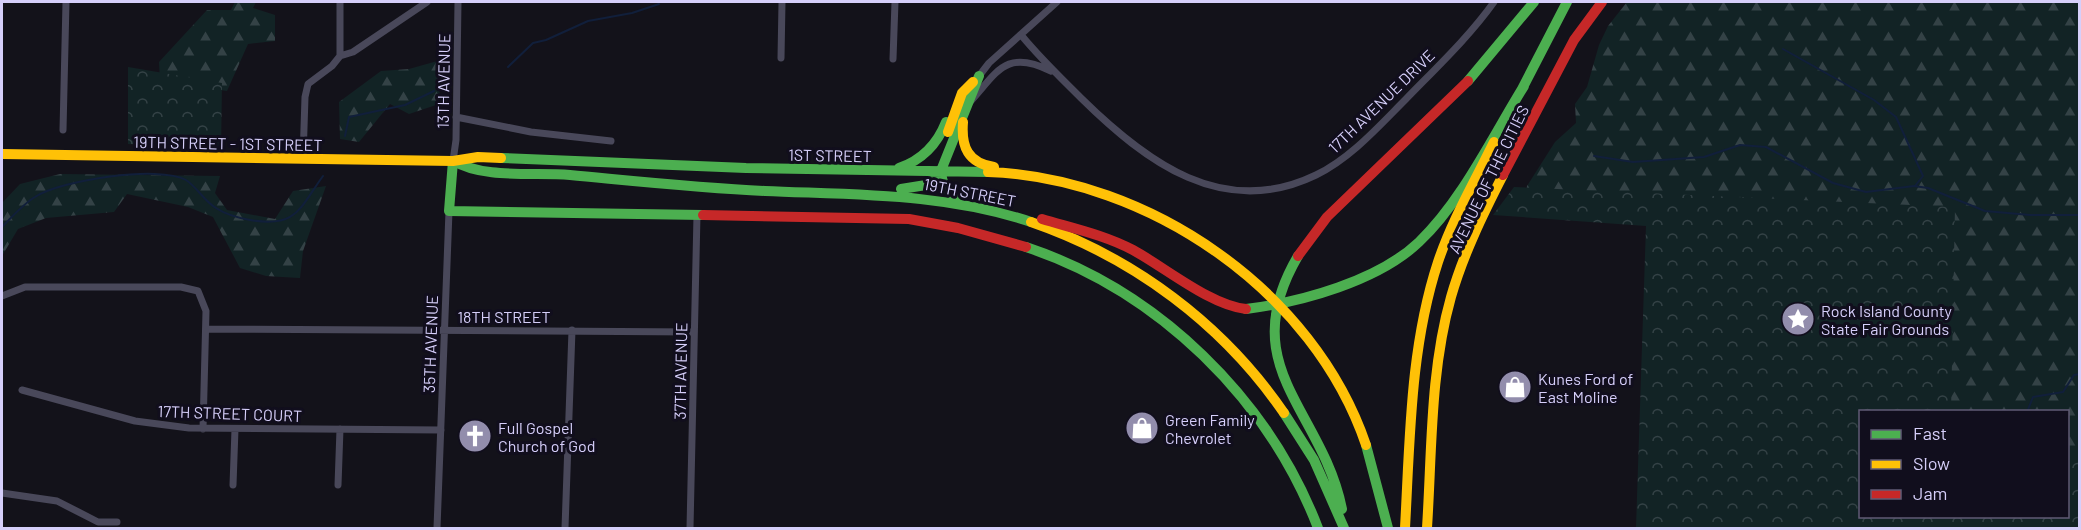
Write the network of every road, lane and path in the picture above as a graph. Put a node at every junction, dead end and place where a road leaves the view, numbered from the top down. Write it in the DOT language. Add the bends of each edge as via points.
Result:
graph roads {
  1 [pos="66,2"];
  2 [pos="340,2"];
  3 [pos="427,2"];
  4 [pos="458,2"];
  5 [pos="782,2"];
  6 [pos="895,2"];
  7 [pos="1057,2"];
  8 [pos="1494,2"];
  9 [pos="1534,2"];
  10 [pos="1568,2"];
  11 [pos="1602,2"];
  12 [pos="1022,36"];
  13 [pos="340,56"];
  14 [pos="781,58"];
  15 [pos="893,59"];
  16 [pos="1056,73"];
  17 [pos="977,78"];
  18 [pos="1524,86"];
  19 [pos="966,106"];
  20 [pos="456,117"];
  21 [pos="63,130"];
  22 [pos="611,141"];
  23 [pos="2,154"];
  24 [pos="303,159"];
  25 [pos="453,161"];
  26 [pos="888,171"];
  27 [pos="940,172"];
  28 [pos="772,192"];
  29 [pos="965,203"];
  30 [pos="994,210"];
  31 [pos="449,211"];
  32 [pos="697,215"];
  33 [pos="1155,216"];
  34 [pos="2,296"];
  35 [pos="1277,305"];
  36 [pos="206,329"];
  37 [pos="446,330"];
  38 [pos="572,330"];
  39 [pos="694,332"];
  40 [pos="22,390"];
  41 [pos="203,429"];
  42 [pos="235,429"];
  43 [pos="340,429"];
  44 [pos="441,430"];
  45 [pos="233,485"];
  46 [pos="338,485"];
  47 [pos="2,493"];
  48 [pos="117,522"];
  49 [pos="437,528"];
  50 [pos="565,528"];
  51 [pos="690,528"];
  52 [pos="1318,528"];
  53 [pos="1345,528"];
  54 [pos="1388,528"];
  55 [pos="1405,528"];
  56 [pos="1427,528"];
  1 -- 21 [label="street"];
  2 -- 13 [label="street"];
  3 -- 13 [label="street" via="353,52"];
  4 -- 20 [label="street, 13TH AVENUE"];
  5 -- 14 [label="street"];
  6 -- 15 [label="street"];
  7 -- 12 [label="street"];
  8 -- 16 [label="street, 17TH AVENUE DRIVE" via="1461,43 1343,158 1302,181 1268,190 1220,189 1190,180 1159,164 1111,128"];
  9 -- 35 [label="main road" via="1467,82 1316,229 1291,268"];
  10 -- 18 [label="main road, AVENUE OF THE CITIES"];
  11 -- 56 [label="main road, AVENUE OF THE CITIES" via="1579,33 1515,154 1458,275 1439,369"];
  12 -- 16 [label="street, 17TH AVENUE DRIVE"];
  12 -- 17 [label="street"];
  13 -- 24 [label="street" via="308,84"];
  16 -- 19 [label="street" via="1028,63 1006,65"];
  17 -- 19 [label="main road"];
  17 -- 26 [label="main road" via="958,90 941,136 932,147 918,159"];
  17 -- 27 [label="main road" via="962,93 957,105"];
  18 -- 35 [label="main road, AVENUE OF THE CITIES" via="1453,201 1420,241 1394,262 1362,278"];
  18 -- 55 [label="main road, AVENUE OF THE CITIES" via="1454,221 1430,291 1421,332 1411,422"];
  19 -- 27 [label="main road"];
  19 -- 33 [label="main road" via="963,148 975,163 1050,173 1090,184 1138,203"];
  20 -- 22 [label="street"];
  20 -- 25 [label="street, 13TH AVENUE"];
  23 -- 24 [label="main road, 19TH STREET - 1ST STREET"];
  24 -- 25 [label="main road, 19TH STREET - 1ST STREET"];
  25 -- 26 [label="main road, 1ST STREET" via="478,157 643,166"];
  25 -- 28 [label="main road, 19TH STREET" via="471,170 568,174"];
  25 -- 31 [label="main road, 35TH AVENUE"];
  26 -- 27 [label="main road, 1ST STREET"];
  27 -- 28 [label="main road" via="930,184 918,189 847,187"];
  27 -- 29 [label="main road" via="946,191"];
  27 -- 33 [label="main road, 1ST STREET" via="1043,178 1116,199"];
  28 -- 29 [label="main road, 19TH STREET" via="906,195"];
  29 -- 30 [label="main road, 19TH STREET"];
  30 -- 35 [label="main road, AVENUE OF THE CITIES" via="1057,222 1110,240 1227,305 1245,309"];
  30 -- 53 [label="main road, 19TH STREET" via="1094,247 1149,279 1197,315 1251,369 1295,429"];
  31 -- 32 [label="main road"];
  31 -- 37 [label="street, 35TH AVENUE"];
  32 -- 39 [label="street, 37TH AVENUE"];
  32 -- 52 [label="main road" via="909,219 961,227 1070,263 1150,308 1199,349 1250,406 1290,467"];
  33 -- 35 [label="main road, 1ST STREET" via="1231,263"];
  34 -- 36 [label="street" via="24,287 181,287 198,291 205,303"];
  35 -- 53 [label="main road" via="1274,343 1278,365 1335,479"];
  35 -- 54 [label="main road" via="1314,350 1353,414 1371,461"];
  36 -- 37 [label="street, 18TH STREET"];
  36 -- 41 [label="street"];
  37 -- 38 [label="street, 18TH STREET"];
  37 -- 44 [label="street, 35TH AVENUE"];
  38 -- 39 [label="street, 18TH STREET"];
  38 -- 50 [label="street"];
  39 -- 51 [label="street, 37TH AVENUE"];
  40 -- 41 [label="street, 17TH STREET COURT" via="143,423"];
  41 -- 42 [label="street, 17TH STREET COURT"];
  42 -- 43 [label="street, 17TH STREET COURT"];
  42 -- 45 [label="street"];
  43 -- 44 [label="street, 17TH STREET COURT"];
  43 -- 46 [label="street"];
  44 -- 49 [label="street, 35TH AVENUE"];
  47 -- 48 [label="street" via="57,501 99,522"];
}
